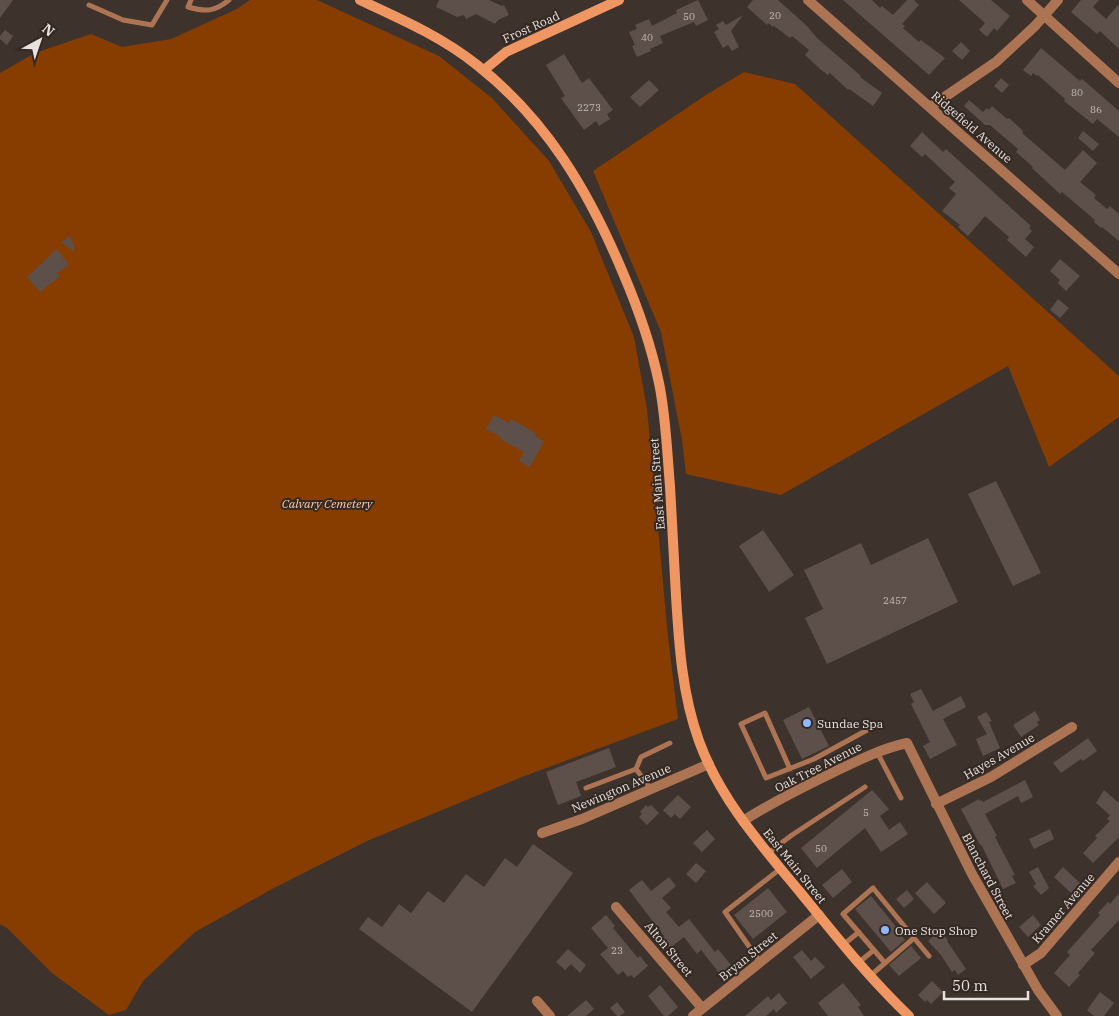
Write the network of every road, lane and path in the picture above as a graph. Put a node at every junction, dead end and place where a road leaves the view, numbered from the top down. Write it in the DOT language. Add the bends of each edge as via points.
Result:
graph roads {
  1 [pos="167,0"];
  2 [pos="192,0"];
  3 [pos="230,0"];
  4 [pos="360,0"];
  5 [pos="619,0"];
  6 [pos="808,0"];
  7 [pos="1027,0"];
  8 [pos="1058,0"];
  9 [pos="90,5"];
  10 [pos="1044,16"];
  11 [pos="484,70"];
  12 [pos="1119,84"];
  13 [pos="930,107"];
  14 [pos="1119,274"];
  15 [pos="1072,727"];
  16 [pos="869,729"];
  17 [pos="670,743"];
  18 [pos="907,743"];
  19 [pos="877,751"];
  20 [pos="708,764"];
  21 [pos="636,769"];
  22 [pos="790,769"];
  23 [pos="865,787"];
  24 [pos="586,788"];
  25 [pos="651,789"];
  26 [pos="901,798"];
  27 [pos="936,804"];
  28 [pos="743,821"];
  29 [pos="542,833"];
  30 [pos="768,853"];
  31 [pos="1119,862"];
  32 [pos="781,869"];
  33 [pos="616,907"];
  34 [pos="818,915"];
  35 [pos="858,932"];
  36 [pos="914,938"];
  37 [pos="843,945"];
  38 [pos="874,950"];
  39 [pos="929,956"];
  40 [pos="760,962"];
  41 [pos="885,963"];
  42 [pos="858,964"];
  43 [pos="1024,965"];
  44 [pos="870,976"];
  45 [pos="537,1001"];
  46 [pos="702,1008"];
  47 [pos="550,1016"];
  48 [pos="693,1016"];
  49 [pos="909,1016"];
  50 [pos="1057,1016"];
  1 -- 9 [label="lane" via="152,25 123,20"];
  2 -- 3 [label="lane" via="188,7 203,12"];
  4 -- 11 [label="main road, East Main Street" via="433,36"];
  5 -- 11 [label="main road, Frost Road" via="506,52"];
  6 -- 13 [label="street, Ridgefield Avenue"];
  7 -- 10 [label="street"];
  8 -- 10 [label="street"];
  10 -- 12 [label="street"];
  10 -- 13 [label="street" via="996,62"];
  11 -- 20 [label="main road, East Main Street" via="534,120 577,178 616,255 644,330 659,382 665,423 683,679"];
  13 -- 14 [label="street, Ridgefield Avenue"];
  15 -- 27 [label="street, Hayes Avenue" via="991,777"];
  16 -- 22 [label="lane" via="814,760"];
  17 -- 21 [label="lane" via="641,757"];
  18 -- 19 [label="street, Oak Tree Avenue"];
  18 -- 27 [label="street, Blanchard Street"];
  19 -- 26 [label="lane"];
  19 -- 28 [label="street, Oak Tree Avenue"];
  20 -- 25 [label="street, Newington Avenue"];
  20 -- 28 [label="main road, East Main Street"];
  21 -- 24 [label="lane"];
  21 -- 25 [label="lane"];
  22 -- 22 [label="lane" via="765,713 741,724 766,778"];
  23 -- 30 [label="lane"];
  25 -- 29 [label="street, Newington Avenue"];
  27 -- 43 [label="street, Blanchard Street"];
  28 -- 30 [label="main road, East Main Street"];
  30 -- 32 [label="main road, East Main Street"];
  31 -- 43 [label="street, Kramer Avenue" via="1040,953"];
  32 -- 34 [label="main road, East Main Street"];
  32 -- 40 [label="lane" via="725,912"];
  33 -- 46 [label="street, Alton Street"];
  34 -- 37 [label="main road, East Main Street"];
  34 -- 40 [label="street, Bryan Street"];
  35 -- 36 [label="lane" via="843,914 873,888"];
  35 -- 37 [label="lane"];
  35 -- 38 [label="lane"];
  36 -- 39 [label="lane"];
  36 -- 41 [label="lane"];
  37 -- 42 [label="main road, East Main Street"];
  38 -- 41 [label="lane"];
  38 -- 42 [label="lane"];
  40 -- 46 [label="street, Bryan Street"];
  41 -- 44 [label="lane"];
  42 -- 44 [label="main road, East Main Street"];
  43 -- 50 [label="street, Blanchard Street"];
  44 -- 49 [label="main road, East Main Street"];
  45 -- 47 [label="street"];
  46 -- 48 [label="street, Bryan Street"];
}
